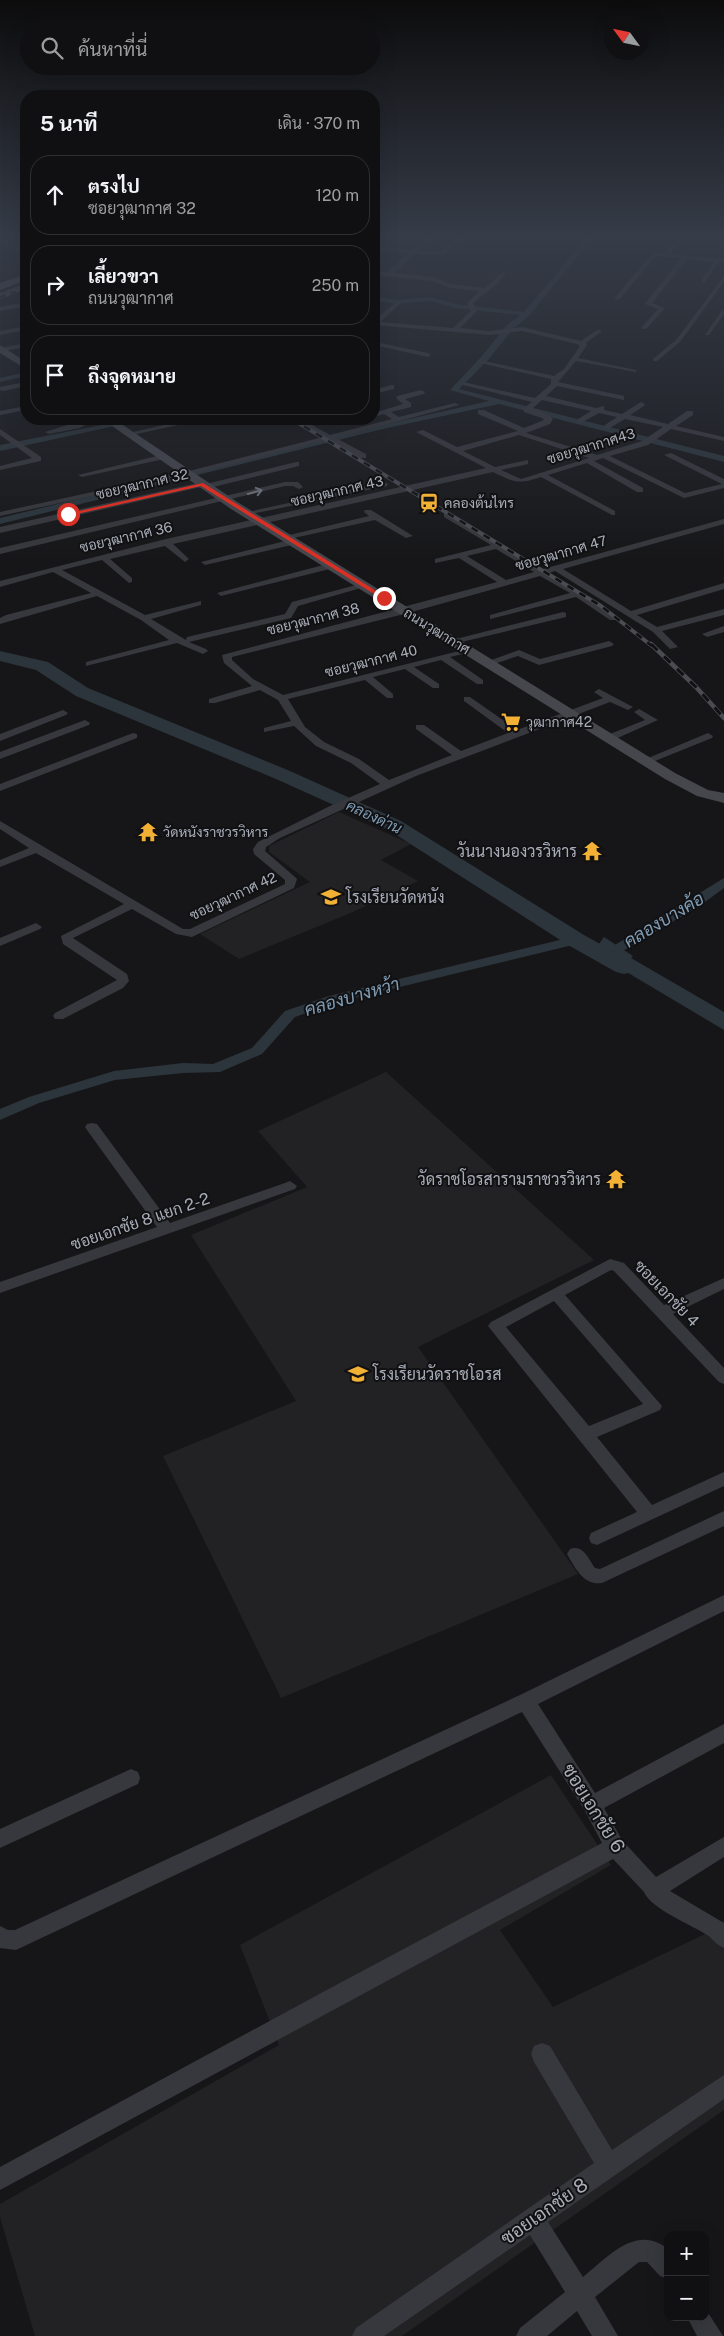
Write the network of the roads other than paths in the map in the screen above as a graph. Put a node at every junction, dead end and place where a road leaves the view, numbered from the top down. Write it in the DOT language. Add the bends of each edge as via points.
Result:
graph roads {
  1 [pos="584,345"];
  2 [pos="673,345"];
  3 [pos="20,346"];
  4 [pos="380,346"];
  5 [pos="1,349"];
  6 [pos="428,355"];
  7 [pos="574,359"];
  8 [pos="656,360"];
  9 [pos="20,361"];
  10 [pos="479,362"];
  11 [pos="634,371"];
  12 [pos="555,381"];
  13 [pos="463,384"];
  14 [pos="20,385"];
  15 [pos="391,387"];
  16 [pos="3,389"];
  17 [pos="380,390"];
  18 [pos="421,392"];
  19 [pos="589,393"];
  20 [pos="540,399"];
  21 [pos="572,404"];
  22 [pos="641,404"];
  23 [pos="455,405"];
  24 [pos="20,409"];
  25 [pos="564,410"];
  26 [pos="598,410"];
  27 [pos="385,412"];
  28 [pos="482,412"];
  29 [pos="0,413"];
  30 [pos="380,413"];
  31 [pos="690,413"];
  32 [pos="624,416"];
  33 [pos="398,420"];
  34 [pos="580,421"];
  35 [pos="79,425"];
  36 [pos="115,425"];
  37 [pos="172,425"];
  38 [pos="307,425"];
  39 [pos="671,426"];
  40 [pos="608,427"];
  41 [pos="0,431"];
  42 [pos="49,432"];
  43 [pos="420,432"];
  44 [pos="522,432"];
  45 [pos="128,434"];
  46 [pos="724,439"];
  47 [pos="335,441"];
  48 [pos="350,441"];
  49 [pos="456,450"];
  50 [pos="668,455"];
  51 [pos="363,456"];
  52 [pos="161,457"];
  53 [pos="601,457"];
  54 [pos="525,462"];
  55 [pos="588,462"];
  56 [pos="296,464"];
  57 [pos="0,468"];
  58 [pos="496,469"];
  59 [pos="82,475"];
  60 [pos="187,475"];
  61 [pos="542,475"];
  62 [pos="724,482"];
  63 [pos="384,484"];
  64 [pos="204,486"];
  65 [pos="724,486"];
  66 [pos="640,490"];
  67 [pos="353,502"];
  68 [pos="230,503"];
  69 [pos="612,512"];
  70 [pos="1,513"];
  71 [pos="247,513"];
  72 [pos="447,516"];
  73 [pos="376,517"];
  74 [pos="724,521"];
  75 [pos="260,522"];
  76 [pos="0,530"];
  77 [pos="408,536"];
  78 [pos="289,540"];
  79 [pos="166,542"];
  80 [pos="498,546"];
  81 [pos="0,551"];
  82 [pos="459,555"];
  83 [pos="103,557"];
  84 [pos="185,559"];
  85 [pos="438,561"];
  86 [pos="206,562"];
  87 [pos="331,566"];
  88 [pos="54,568"];
  89 [pos="557,568"];
  90 [pos="542,573"];
  91 [pos="129,580"];
  92 [pos="505,583"];
  93 [pos="0,584"];
  94 [pos="364,586"];
  95 [pos="724,586"];
  96 [pos="99,593"];
  97 [pos="221,593"];
  98 [pos="577,594"];
  99 [pos="198,603"];
  100 [pos="405,611"];
  101 [pos="724,612"];
  102 [pos="630,614"];
  103 [pos="563,615"];
  104 [pos="493,617"];
  105 [pos="144,618"];
  106 [pos="613,618"];
  107 [pos="0,621"];
  108 [pos="724,629"];
  109 [pos="656,630"];
  110 [pos="707,634"];
  111 [pos="190,639"];
  112 [pos="178,640"];
  113 [pos="453,641"];
  114 [pos="609,644"];
  115 [pos="673,646"];
  116 [pos="468,650"];
  117 [pos="203,651"];
  118 [pos="443,657"];
  119 [pos="488,663"];
  120 [pos="89,664"];
  121 [pos="407,666"];
  122 [pos="366,676"];
  123 [pos="480,682"];
  124 [pos="436,686"];
  125 [pos="260,688"];
  126 [pos="599,692"];
  127 [pos="390,696"];
  128 [pos="282,698"];
  129 [pos="611,698"];
  130 [pos="466,699"];
  131 [pos="212,701"];
  132 [pos="628,707"];
  133 [pos="639,712"];
  134 [pos="63,714"];
  135 [pos="571,714"];
  136 [pos="296,722"];
  137 [pos="85,723"];
  138 [pos="420,728"];
  139 [pos="268,730"];
  140 [pos="516,734"];
  141 [pos="133,736"];
  142 [pos="708,736"];
  143 [pos="0,738"];
  144 [pos="609,738"];
  145 [pos="460,755"];
  146 [pos="0,756"];
  147 [pos="646,762"];
  148 [pos="389,785"];
  149 [pos="0,788"];
  150 [pos="724,798"];
  151 [pos="0,824"];
  152 [pos="38,849"];
  153 [pos="0,864"];
  154 [pos="134,904"];
  155 [pos="36,927"];
  156 [pos="0,942"];
  157 [pos="59,1016"];
  158 [pos="92,1127"];
  159 [pos="290,1186"];
  160 [pos="167,1230"];
  161 [pos="724,1283"];
  162 [pos="0,1288"];
  163 [pos="556,1294"];
  164 [pos="662,1313"];
  165 [pos="724,1378"];
  166 [pos="587,1434"];
  167 [pos="724,1479"];
  168 [pos="649,1514"];
  169 [pos="724,1518"];
  170 [pos="597,1538"];
  171 [pos="576,1554"];
  172 [pos="724,1603"];
  173 [pos="526,1701"];
  174 [pos="724,1734"];
  175 [pos="131,1778"];
  176 [pos="592,1804"];
  177 [pos="0,1839"];
  178 [pos="724,1846"];
  179 [pos="615,1847"];
  180 [pos="653,1890"];
  181 [pos="0,1936"];
  182 [pos="724,1938"];
  183 [pos="542,2054"];
  184 [pos="724,2086"];
  185 [pos="609,2166"];
  186 [pos="0,2180"];
  187 [pos="532,2219"];
  188 [pos="664,2262"];
  189 [pos="579,2293"];
  190 [pos="702,2321"];
  191 [pos="364,2336"];
  192 [pos="528,2336"];
  193 [pos="606,2336"];
  194 [pos="711,2336"];
  1 -- 7 [label="street"];
  2 -- 8 [label="street"];
  3 -- 5 [label="street"];
  4 -- 6 [label="street"];
  5 -- 9 [label="main road"];
  7 -- 11 [label="street"];
  7 -- 12 [label="street"];
  10 -- 12 [label="street"];
  12 -- 20 [label="street"];
  12 -- 26 [label="street" via="618,398"];
  13 -- 20 [label="street"];
  14 -- 16 [label="street"];
  15 -- 17 [label="street"];
  18 -- 27 [label="street" via="400,398 408,405"];
  19 -- 21 [label="street"];
  20 -- 21 [label="street"];
  20 -- 44 [label="street" via="528,409 549,419"];
  21 -- 25 [label="street"];
  21 -- 26 [label="street"];
  22 -- 32 [label="street"];
  23 -- 33 [label="street"];
  24 -- 29 [label="street"];
  26 -- 32 [label="street"];
  26 -- 34 [label="street"];
  27 -- 30 [label="street"];
  27 -- 33 [label="street"];
  28 -- 44 [label="street"];
  31 -- 39 [label="street, ซอยวุฒากาศ43"];
  32 -- 39 [label="street"];
  32 -- 40 [label="street"];
  33 -- 47 [label="street"];
  35 -- 42 [label="street"];
  36 -- 45 [label="main road, ถนนวุฒากาศ"];
  37 -- 45 [label="street"];
  38 -- 47 [label="street"];
  39 -- 46 [label="street"];
  39 -- 53 [label="street, ซอยวุฒากาศ43" via="645,443"];
  41 -- 57 [label="street" via="38,460"];
  43 -- 49 [label="street, ซอยวุฒากาศ43"];
  44 -- 49 [label="street"];
  44 -- 53 [label="street"];
  45 -- 52 [label="main road, ถนนวุฒากาศ"];
  47 -- 48 [label="street"];
  47 -- 51 [label="street"];
  47 -- 60 [label="street"];
  49 -- 58 [label="street, ซอยวุฒากาศ43"];
  50 -- 62 [label="street"];
  52 -- 59 [label="street"];
  52 -- 60 [label="main road, ถนนวุฒากาศ"];
  53 -- 55 [label="street, ซอยวุฒากาศ43"];
  53 -- 65 [label="street" via="688,496"];
  54 -- 58 [label="street"];
  55 -- 61 [label="street, ซอยวุฒากาศ43"];
  55 -- 66 [label="street"];
  56 -- 64 [label="street, ซอยวุฒากาศ 32"];
  58 -- 61 [label="street, ซอยวุฒากาศ43" via="522,481"];
  58 -- 67 [label="street, ซอยวุฒากาศ 43"];
  60 -- 64 [label="main road, ถนนวุฒากาศ"];
  60 -- 70 [label="street"];
  61 -- 69 [label="street"];
  63 -- 71 [label="street"];
  64 -- 68 [label="main road, ถนนวุฒากาศ"];
  64 -- 76 [label="street, ซอยวุฒากาศ 32"];
  67 -- 73 [label="street"];
  67 -- 75 [label="street, ซอยวุฒากาศ 43"];
  68 -- 68 [label="street, one-way" via="285,484 300,487"];
  68 -- 71 [label="main road, ถนนวุฒากาศ"];
  68 -- 81 [label="street"];
  71 -- 75 [label="main road, ถนนวุฒากาศ"];
  72 -- 80 [label="street"];
  73 -- 77 [label="street"];
  73 -- 78 [label="street"];
  74 -- 89 [label="street, ซอยวุฒากาศ 47"];
  75 -- 78 [label="main road, ถนนวุฒากาศ"];
  75 -- 79 [label="street, ซอยวุฒากาศ 36"];
  78 -- 86 [label="street"];
  78 -- 87 [label="main road, ถนนวุฒากาศ"];
  79 -- 83 [label="street, ซอยวุฒากาศ 36"];
  79 -- 84 [label="street"];
  80 -- 82 [label="street"];
  80 -- 90 [label="street"];
  82 -- 85 [label="street"];
  82 -- 92 [label="street"];
  83 -- 88 [label="street, ซอยวุฒากาศ 36"];
  83 -- 91 [label="street"];
  87 -- 94 [label="main road, ถนนวุฒากาศ"];
  87 -- 97 [label="street"];
  88 -- 93 [label="street, ซอยวุฒากาศ 36"];
  88 -- 96 [label="street"];
  89 -- 90 [label="street, ซอยวุฒากาศ 47"];
  89 -- 102 [label="street"];
  90 -- 92 [label="street, ซอยวุฒากาศ 47"];
  90 -- 98 [label="street"];
  92 -- 100 [label="street, ซอยวุฒากาศ 47"];
  94 -- 100 [label="main road, ถนนวุฒากาศ"];
  94 -- 111 [label="street" via="295,604 288,616"];
  95 -- 102 [label="street"];
  96 -- 105 [label="street"];
  96 -- 107 [label="street"];
  98 -- 104 [label="street"];
  98 -- 106 [label="street"];
  99 -- 105 [label="street"];
  100 -- 113 [label="main road, ถนนวุฒากาศ"];
  100 -- 125 [label="street, ซอยวุฒากาศ 38" via="227,655 227,661"];
  101 -- 109 [label="street"];
  102 -- 109 [label="street"];
  103 -- 113 [label="street"];
  105 -- 112 [label="street"];
  108 -- 110 [label="street"];
  109 -- 115 [label="street"];
  112 -- 117 [label="street"];
  112 -- 120 [label="street"];
  113 -- 116 [label="main road, ถนนวุฒากาศ"];
  114 -- 119 [label="street" via="539,662 519,653"];
  116 -- 118 [label="street, ซอยวุฒากาศ 40"];
  116 -- 119 [label="main road, ถนนวุฒากาศ"];
  118 -- 121 [label="street, ซอยวุฒากาศ 40"];
  118 -- 123 [label="street"];
  119 -- 135 [label="main road, ถนนวุฒากาศ"];
  121 -- 122 [label="street, ซอยวุฒากาศ 40"];
  121 -- 124 [label="street"];
  122 -- 127 [label="street"];
  122 -- 128 [label="street, ซอยวุฒากาศ 40"];
  125 -- 128 [label="street"];
  125 -- 131 [label="street"];
  126 -- 129 [label="street"];
  128 -- 136 [label="street"];
  129 -- 132 [label="street"];
  129 -- 135 [label="street, ซอยวุฒากาศ 42"];
  130 -- 140 [label="street"];
  133 -- 144 [label="street" via="653,720"];
  134 -- 143 [label="street"];
  135 -- 140 [label="street, ซอยวุฒากาศ 42"];
  135 -- 144 [label="main road, ถนนวุฒากาศ"];
  136 -- 139 [label="street"];
  136 -- 148 [label="street" via="326,748 355,761"];
  137 -- 146 [label="street"];
  138 -- 145 [label="street"];
  140 -- 145 [label="street, ซอยวุฒากาศ 42"];
  141 -- 149 [label="street"];
  142 -- 147 [label="street"];
  144 -- 147 [label="main road, ถนนวุฒากาศ"];
  145 -- 148 [label="street, ซอยวุฒากาศ 42"];
  147 -- 150 [label="main road, ถนนวุฒากาศ" via="699,792"];
  148 -- 154 [label="street, ซอยวุฒากาศ 42" via="323,812 260,846 260,854 291,879 290,886 192,933 180,932"];
  151 -- 152 [label="street, ซอยวุฒากาศ 42"];
  152 -- 153 [label="street"];
  152 -- 154 [label="street, ซอยวุฒากาศ 42"];
  154 -- 157 [label="street" via="67,936 67,941 123,977 123,981"];
  155 -- 156 [label="street"];
  158 -- 160 [label="street"];
  159 -- 160 [label="street, ซอยเอกชัย 8 แยก 2-2"];
  160 -- 162 [label="street, ซอยเอกชัย 8 แยก 2-2"];
  161 -- 164 [label="street"];
  163 -- 164 [label="street, ซอยเอกชัย 4" via="610,1264 619,1268"];
  163 -- 166 [label="street, ซอยเอกชัย 4" via="496,1326"];
  163 -- 166 [label="street" via="654,1406"];
  164 -- 165 [label="street, ซอยเอกชัย 4"];
  166 -- 168 [label="street"];
  167 -- 168 [label="street"];
  168 -- 170 [label="street"];
  169 -- 171 [label="street" via="602,1576 595,1577 589,1572"];
  172 -- 173 [label="street"];
  173 -- 176 [label="street, ซอยเอกชัย 6"];
  173 -- 181 [label="street" via="16,1940 4,1940"];
  174 -- 176 [label="street"];
  175 -- 177 [label="street"];
  176 -- 179 [label="street, ซอยเอกชัย 6"];
  178 -- 180 [label="street"];
  179 -- 180 [label="street, ซอยเอกชัย 6"];
  179 -- 186 [label="street"];
  180 -- 182 [label="street, ซอยเอกชัย 6" via="717,1930"];
  183 -- 185 [label="street"];
  184 -- 185 [label="street, ซอยเอกชัย 8"];
  185 -- 187 [label="street, ซอยเอกชัย 8"];
  187 -- 189 [label="street"];
  187 -- 191 [label="street, ซอยเอกชัย 8"];
  188 -- 189 [label="street" via="644,2248 634,2251"];
  189 -- 192 [label="street"];
  189 -- 193 [label="street"];
  190 -- 194 [label="street"];
}
